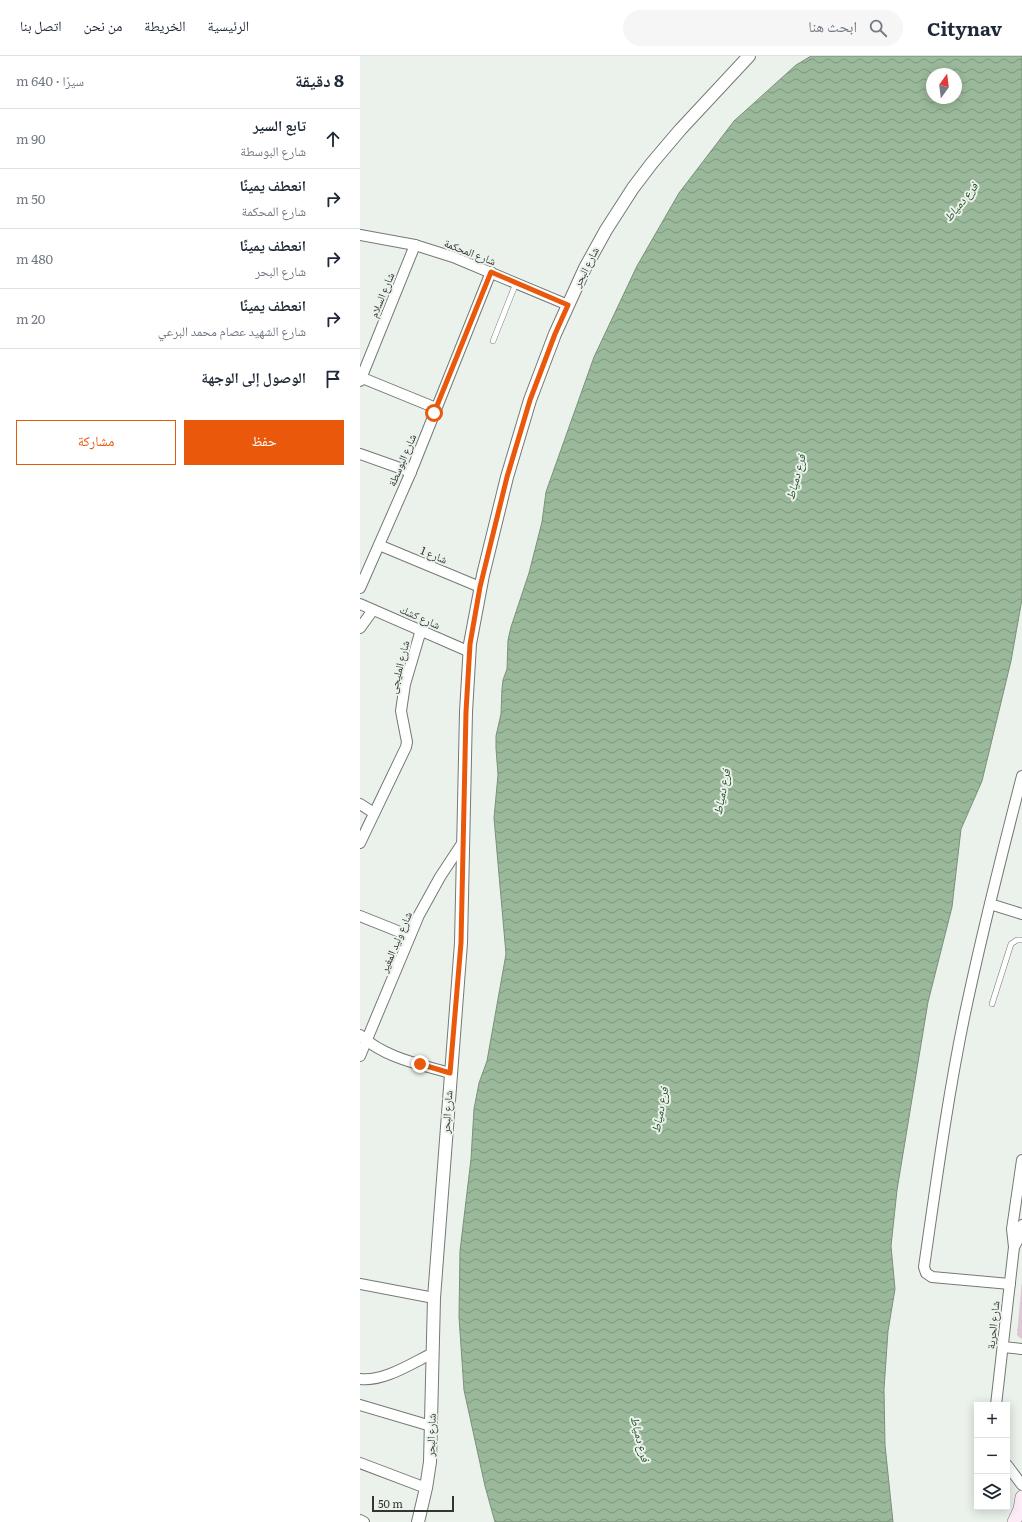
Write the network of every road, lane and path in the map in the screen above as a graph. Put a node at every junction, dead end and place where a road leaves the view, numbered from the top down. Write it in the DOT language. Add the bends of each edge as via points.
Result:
graph roads {
  1 [pos="749,56"];
  2 [pos="360,235"];
  3 [pos="415,245"];
  4 [pos="491,272"];
  5 [pos="516,283"];
  6 [pos="568,305"];
  7 [pos="494,341"];
  8 [pos="361,379"];
  9 [pos="436,408"];
  10 [pos="360,454"];
  11 [pos="411,472"];
  12 [pos="379,545"];
  13 [pos="480,587"];
  14 [pos="360,588"];
  15 [pos="360,604"];
  16 [pos="373,610"];
  17 [pos="360,628"];
  18 [pos="421,630"];
  19 [pos="470,652"];
  20 [pos="1022,776"];
  21 [pos="360,804"];
  22 [pos="374,813"];
  23 [pos="361,841"];
  24 [pos="463,842"];
  25 [pos="990,904"];
  26 [pos="1022,914"];
  27 [pos="360,916"];
  28 [pos="410,936"];
  29 [pos="1022,940"];
  30 [pos="992,1004"];
  31 [pos="363,1038"];
  32 [pos="360,1056"];
  33 [pos="450,1073"];
  34 [pos="1022,1160"];
  35 [pos="1022,1225"];
  36 [pos="1014,1247"];
  37 [pos="360,1284"];
  38 [pos="1010,1284"];
  39 [pos="434,1298"];
  40 [pos="1003,1347"];
  41 [pos="1022,1349"];
  42 [pos="433,1353"];
  43 [pos="360,1379"];
  44 [pos="996,1402"];
  45 [pos="360,1405"];
  46 [pos="431,1426"];
  47 [pos="360,1463"];
  48 [pos="1010,1469"];
  49 [pos="1022,1486"];
  50 [pos="426,1488"];
  51 [pos="360,1520"];
  52 [pos="364,1522"];
  53 [pos="418,1522"];
  1 -- 6 [label="street, شارع البحر" via="680,130 633,188 606,230"];
  2 -- 3 [label="street, شارع المحكمة"];
  3 -- 4 [label="street, شارع المحكمة" via="453,256"];
  3 -- 8 [label="street, شارع السلام"];
  4 -- 5 [label="street, شارع المحكمة"];
  4 -- 9 [label="street, شارع البوسطة"];
  5 -- 6 [label="street, شارع المحكمة"];
  5 -- 7 [label="lane"];
  6 -- 13 [label="street, شارع البحر" via="530,400 507,477"];
  8 -- 9 [label="street"];
  9 -- 11 [label="street, شارع البوسطة"];
  10 -- 11 [label="street"];
  11 -- 12 [label="street, شارع البوسطة"];
  12 -- 13 [label="street, شارع 1"];
  12 -- 14 [label="street, شارع البوسطة"];
  13 -- 19 [label="street, شارع البحر"];
  15 -- 16 [label="street, شارع كشك"];
  16 -- 17 [label="street"];
  16 -- 18 [label="street, شارع كشك"];
  18 -- 19 [label="street, شارع كشك"];
  18 -- 22 [label="street, شارع المليجى" via="404,684 401,710 406,747"];
  19 -- 24 [label="street, شارع البحر"];
  20 -- 25 [label="street"];
  21 -- 22 [label="street"];
  22 -- 23 [label="street, شارع المليجى"];
  24 -- 28 [label="street, شارع وليد المغير" via="440,877"];
  24 -- 33 [label="street, شارع البحر" via="461,943"];
  25 -- 26 [label="street"];
  25 -- 38 [label="street" via="961,1035 924,1267 926,1273 932,1277"];
  27 -- 28 [label="street"];
  28 -- 31 [label="street, شارع وليد المغير"];
  29 -- 30 [label="lane" via="1010,944"];
  31 -- 32 [label="street, شارع وليد المغير"];
  31 -- 33 [label="street" via="387,1054"];
  33 -- 39 [label="street, شارع البحر"];
  34 -- 36 [label="street, شارع الحرية" via="1012,1229"];
  35 -- 36 [label="street, شارع الحرية"];
  36 -- 38 [label="street, شارع الحرية"];
  37 -- 39 [label="street"];
  38 -- 40 [label="street, شارع الحرية"];
  39 -- 42 [label="street, شارع البحر"];
  40 -- 41 [label="street"];
  40 -- 44 [label="street, شارع الحرية"];
  42 -- 43 [label="street" via="383,1377"];
  42 -- 46 [label="street, شارع البحر"];
  45 -- 46 [label="street"];
  46 -- 50 [label="street, شارع البحر"];
  47 -- 50 [label="street"];
  48 -- 49 [label="street"];
  50 -- 53 [label="street, شارع البحر"];
  51 -- 52 [label="street"];
}
